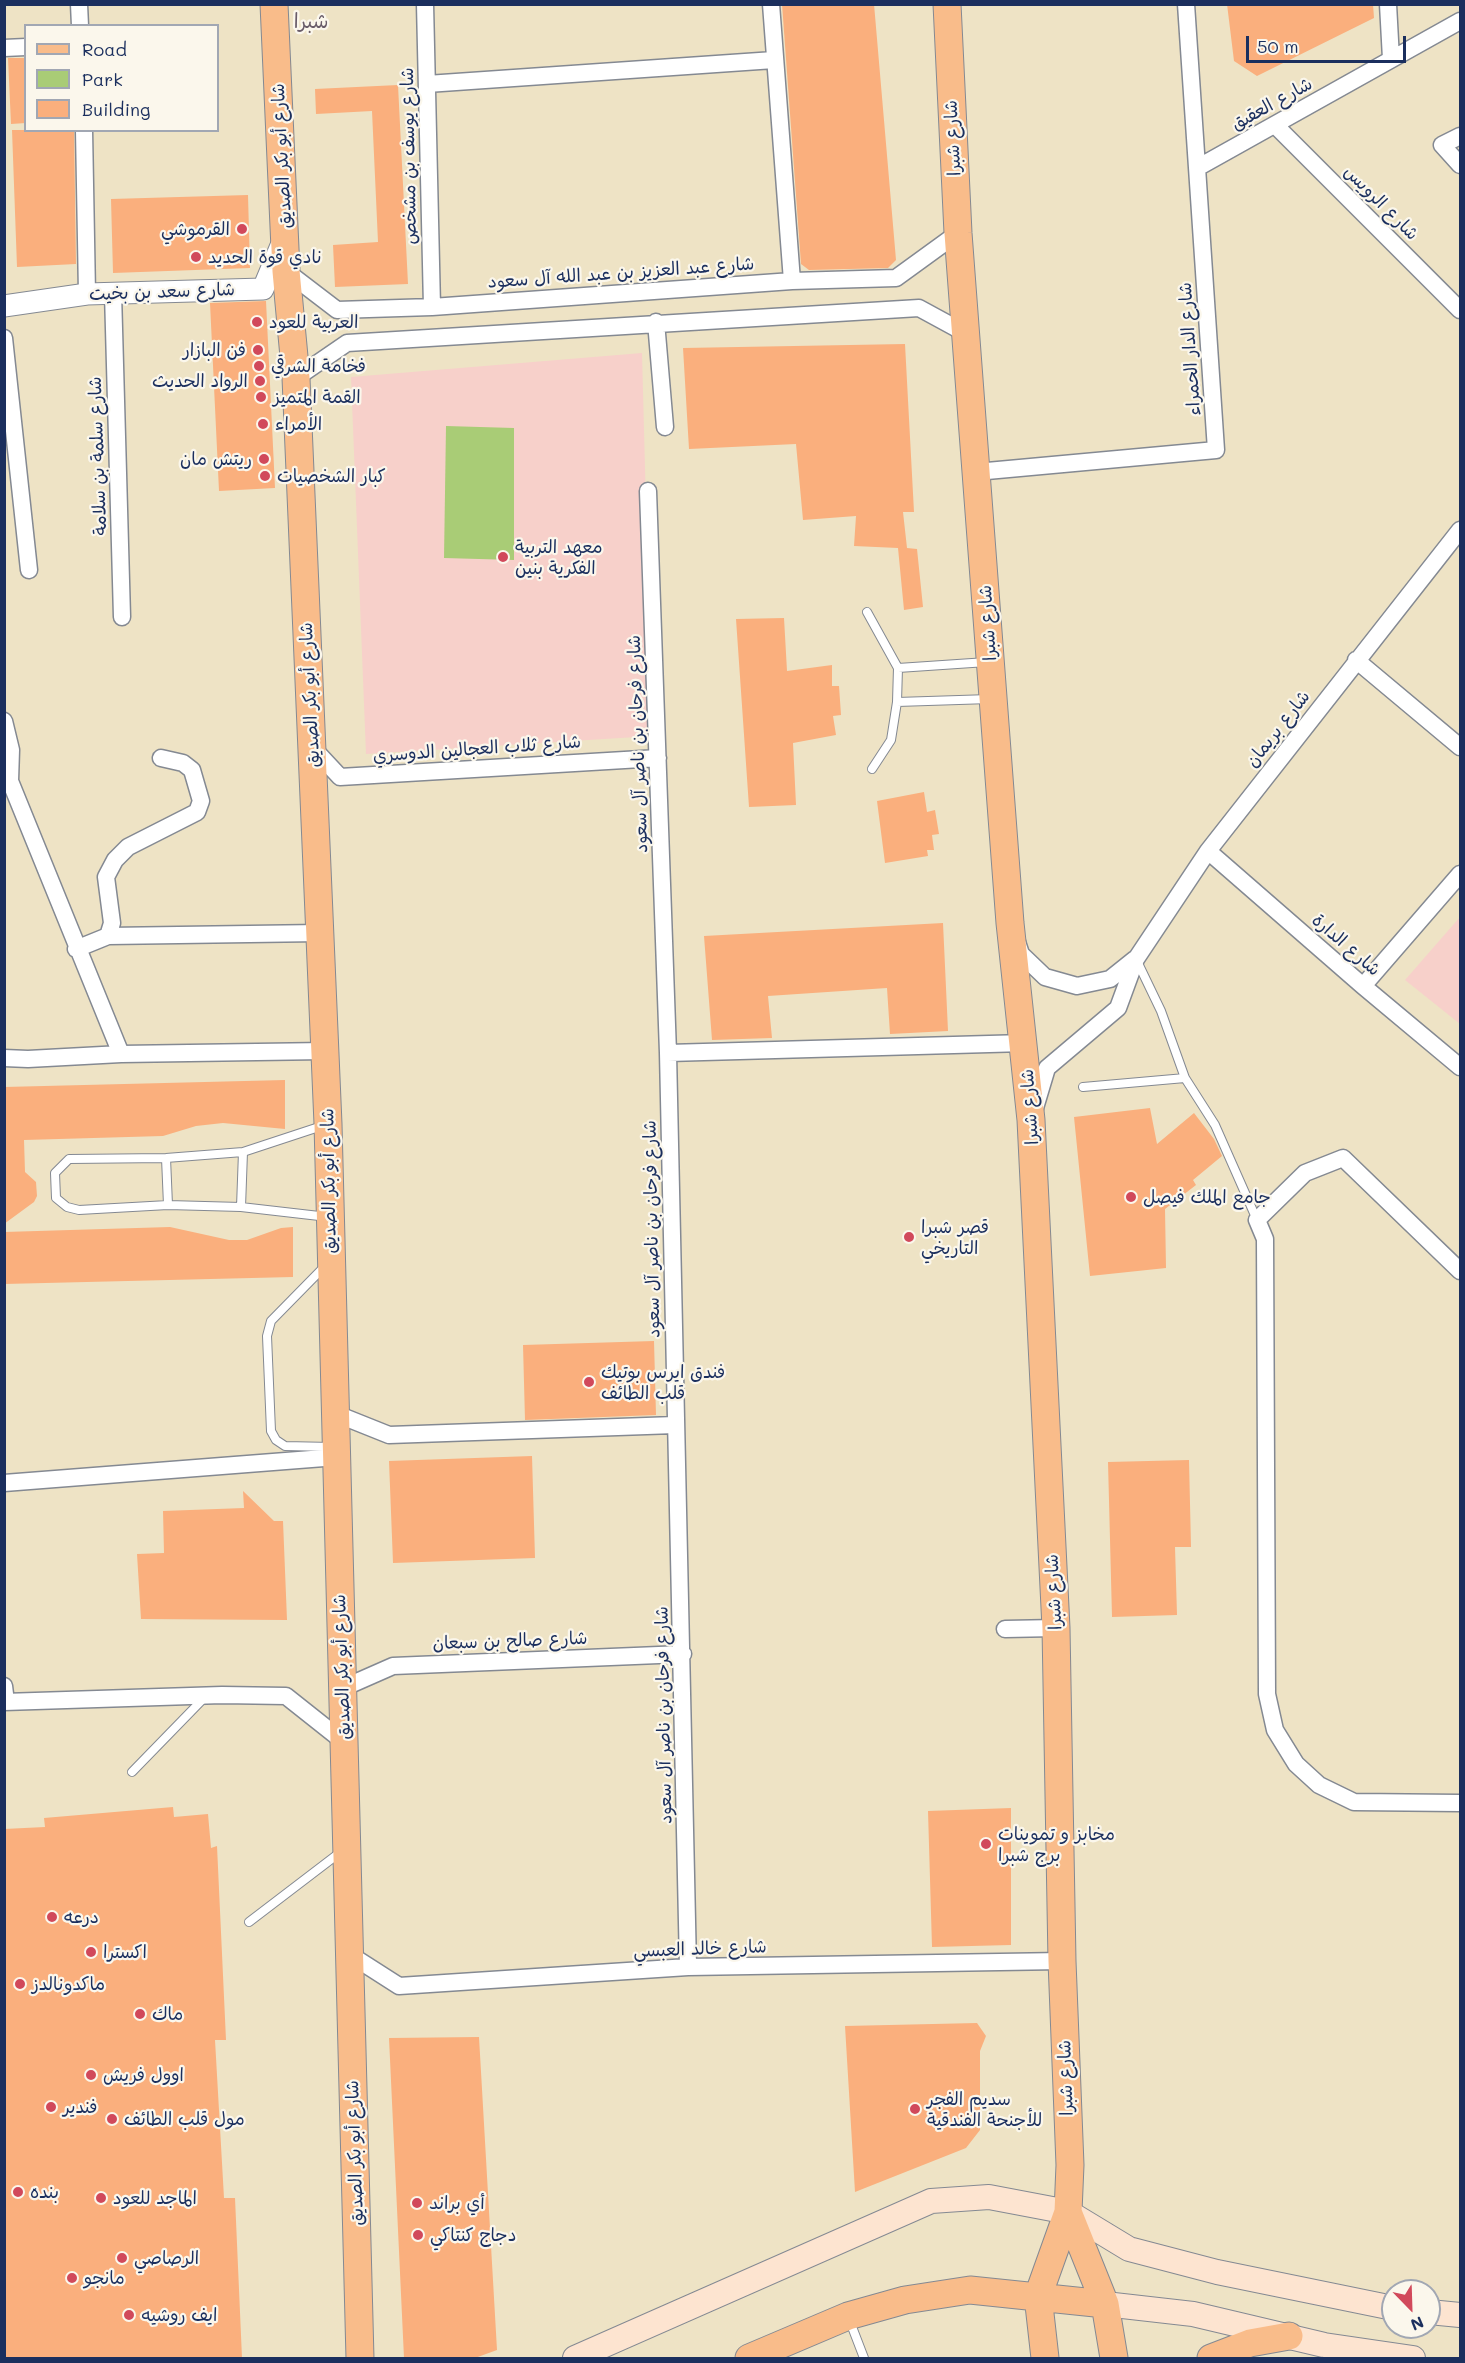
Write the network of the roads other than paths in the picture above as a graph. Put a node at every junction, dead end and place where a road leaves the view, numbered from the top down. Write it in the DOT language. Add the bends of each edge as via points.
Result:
graph roads {
  1 [pos="79,4"];
  2 [pos="274,4"];
  3 [pos="425,4"];
  4 [pos="771,4"];
  5 [pos="947,4"];
  6 [pos="1186,4"];
  7 [pos="1388,4"];
  8 [pos="1461,21"];
  9 [pos="81,24"];
  10 [pos="24,47"];
  11 [pos="4,48"];
  12 [pos="1391,59"];
  13 [pos="774,60"];
  14 [pos="427,84"];
  15 [pos="1275,125"];
  16 [pos="84,132"];
  17 [pos="1461,136"];
  18 [pos="1461,165"];
  19 [pos="1197,168"];
  20 [pos="958,233"];
  21 [pos="285,235"];
  22 [pos="286,272"];
  23 [pos="792,281"];
  24 [pos="113,293"];
  25 [pos="87,294"];
  26 [pos="4,306"];
  27 [pos="432,307"];
  28 [pos="1461,310"];
  29 [pos="656,322"];
  30 [pos="965,333"];
  31 [pos="4,338"];
  32 [pos="296,378"];
  33 [pos="665,427"];
  34 [pos="976,472"];
  35 [pos="648,491"];
  36 [pos="1461,530"];
  37 [pos="29,570"];
  38 [pos="867,612"];
  39 [pos="122,617"];
  40 [pos="1356,660"];
  41 [pos="991,662"];
  42 [pos="898,668"];
  43 [pos="994,699"];
  44 [pos="897,702"];
  45 [pos="4,721"];
  46 [pos="312,747"];
  47 [pos="1461,747"];
  48 [pos="160,758"];
  49 [pos="658,758"];
  50 [pos="872,769"];
  51 [pos="1208,851"];
  52 [pos="1460,877"];
  53 [pos="1010,923"];
  54 [pos="320,933"];
  55 [pos="108,936"];
  56 [pos="76,949"];
  57 [pos="1136,959"];
  58 [pos="1363,986"];
  59 [pos="1025,1043"];
  60 [pos="325,1050"];
  61 [pos="668,1053"];
  62 [pos="121,1054"];
  63 [pos="4,1058"];
  64 [pos="1461,1067"];
  65 [pos="1185,1078"];
  66 [pos="1083,1087"];
  67 [pos="1031,1120"];
  68 [pos="328,1124"];
  69 [pos="243,1152"];
  70 [pos="166,1158"];
  71 [pos="168,1204"];
  72 [pos="240,1207"];
  73 [pos="329,1217"];
  74 [pos="1257,1220"];
  75 [pos="331,1261"];
  76 [pos="1461,1271"];
  77 [pos="334,1413"];
  78 [pos="675,1425"];
  79 [pos="336,1452"];
  80 [pos="4,1483"];
  81 [pos="1056,1628"];
  82 [pos="1005,1629"];
  83 [pos="683,1654"];
  84 [pos="343,1688"];
  85 [pos="205,1696"];
  86 [pos="5,1697"];
  87 [pos="344,1742"];
  88 [pos="132,1772"];
  89 [pos="1461,1803"];
  90 [pos="347,1847"];
  91 [pos="249,1922"];
  92 [pos="350,1954"];
  93 [pos="1062,1961"];
  94 [pos="688,1967"];
  95 [pos="1068,2212"];
  96 [pos="1038,2296"];
  97 [pos="1105,2304"];
  98 [pos="1381,2306"];
  99 [pos="1441,2313"];
  100 [pos="1461,2315"];
  101 [pos="848,2316"];
  102 [pos="1289,2336"];
  103 [pos="784,2351"];
  104 [pos="1367,2356"];
  105 [pos="360,2358"];
  106 [pos="575,2358"];
  107 [pos="749,2358"];
  108 [pos="864,2358"];
  109 [pos="1045,2358"];
  110 [pos="1114,2358"];
  111 [pos="1211,2358"];
  112 [pos="1413,2358"];
  1 -- 9 [label="street"];
  2 -- 21 [label="main road, شارع أبو بكر الصديق"];
  3 -- 14 [label="street, شارع يوسف بن مشخص"];
  4 -- 13 [label="street"];
  5 -- 20 [label="main road, شارع شبرا"];
  6 -- 19 [label="street, شارع الدار الحمراء"];
  7 -- 12 [label="street"];
  8 -- 12 [label="street, شارع العقيق"];
  10 -- 11 [label="street"];
  12 -- 15 [label="street, شارع العقيق"];
  13 -- 14 [label="street"];
  13 -- 23 [label="street"];
  14 -- 27 [label="street, شارع يوسف بن مشخص"];
  15 -- 19 [label="street, شارع العقيق"];
  15 -- 28 [label="street, شارع الرويس"];
  16 -- 25 [label="street"];
  17 -- 18 [label="street" via="1442,145"];
  19 -- 34 [label="street, شارع الدار الحمراء" via="1216,450"];
  20 -- 23 [label="street, شارع عبد العزيز بن عبد الله آل سعود" via="896,278"];
  20 -- 30 [label="main road, شارع شبرا"];
  21 -- 22 [label="main road, شارع أبو بكر الصديق"];
  21 -- 24 [label="street, شارع سعد بن بخيت" via="263,289"];
  22 -- 27 [label="street, شارع عبد العزيز بن عبد الله آل سعود" via="338,310"];
  22 -- 32 [label="main road, شارع أبو بكر الصديق"];
  23 -- 27 [label="street, شارع عبد العزيز بن عبد الله آل سعود"];
  24 -- 25 [label="street, شارع سعد بن بخيت"];
  24 -- 39 [label="street, شارع سلمة بن سلامة"];
  25 -- 26 [label="street, شارع سعد بن بخيت"];
  29 -- 30 [label="street" via="919,308"];
  29 -- 32 [label="street" via="347,343"];
  29 -- 33 [label="street"];
  30 -- 34 [label="main road, شارع شبرا"];
  31 -- 37 [label="street"];
  32 -- 46 [label="main road, شارع أبو بكر الصديق"];
  34 -- 41 [label="main road, شارع شبرا"];
  35 -- 49 [label="street, شارع فرحان بن ناصر آل سعود"];
  36 -- 40 [label="street, شارع بريمان"];
  38 -- 42 [label="lane"];
  40 -- 47 [label="street"];
  40 -- 51 [label="street, شارع بريمان"];
  41 -- 42 [label="lane"];
  41 -- 43 [label="main road, شارع شبرا"];
  42 -- 44 [label="lane"];
  43 -- 44 [label="lane"];
  43 -- 53 [label="main road, شارع شبرا"];
  44 -- 50 [label="lane" via="891,740"];
  45 -- 56 [label="street" via="11,750 10,781"];
  46 -- 49 [label="street, شارع ثلاب العجالين الدوسري" via="340,777"];
  46 -- 54 [label="main road, شارع أبو بكر الصديق"];
  48 -- 55 [label="street" via="183,763 192,770 201,801 197,812 128,847 115,860 106,877 112,923"];
  49 -- 61 [label="street, شارع فرحان بن ناصر آل سعود"];
  51 -- 57 [label="street, شارع بريمان"];
  51 -- 58 [label="street, شارع الدارة"];
  52 -- 58 [label="street"];
  53 -- 57 [label="street" via="1021,954 1045,977 1077,986 1110,979"];
  53 -- 59 [label="main road, شارع شبرا"];
  54 -- 55 [label="street"];
  54 -- 60 [label="main road, شارع أبو بكر الصديق"];
  55 -- 56 [label="street"];
  56 -- 62 [label="street"];
  57 -- 65 [label="lane" via="1161,1011"];
  57 -- 67 [label="street" via="1118,1008 1047,1068"];
  58 -- 64 [label="street, شارع الدارة"];
  59 -- 61 [label="street"];
  59 -- 67 [label="main road, شارع شبرا"];
  60 -- 62 [label="street"];
  60 -- 68 [label="main road, شارع أبو بكر الصديق"];
  61 -- 78 [label="street, شارع فرحان بن ناصر آل سعود"];
  62 -- 63 [label="street"];
  65 -- 66 [label="lane"];
  65 -- 74 [label="lane" via="1215,1125"];
  67 -- 81 [label="main road, شارع شبرا"];
  68 -- 69 [label="lane"];
  68 -- 73 [label="main road, شارع أبو بكر الصديق"];
  69 -- 70 [label="lane"];
  69 -- 72 [label="lane"];
  70 -- 71 [label="lane"];
  70 -- 71 [label="lane" via="69,1159 55,1173 55,1181 56,1198 79,1210"];
  71 -- 72 [label="lane"];
  72 -- 73 [label="lane"];
  73 -- 75 [label="main road, شارع أبو بكر الصديق"];
  74 -- 76 [label="street" via="1305,1173 1343,1158"];
  74 -- 89 [label="street" via="1265,1239 1267,1694 1275,1730 1296,1764 1319,1785 1354,1802"];
  75 -- 77 [label="main road, شارع أبو بكر الصديق"];
  75 -- 79 [label="lane" via="271,1321 267,1336 271,1431 276,1440 285,1446"];
  77 -- 78 [label="street" via="389,1436"];
  77 -- 79 [label="main road, شارع أبو بكر الصديق"];
  78 -- 83 [label="street, شارع فرحان بن ناصر آل سعود"];
  79 -- 80 [label="street"];
  79 -- 84 [label="main road, شارع أبو بكر الصديق"];
  81 -- 82 [label="street"];
  81 -- 93 [label="main road, شارع شبرا"];
  83 -- 84 [label="street, شارع صالح بن سبعان" via="393,1666"];
  83 -- 94 [label="street, شارع فرحان بن ناصر آل سعود"];
  84 -- 87 [label="main road, شارع أبو بكر الصديق"];
  85 -- 86 [label="street"];
  85 -- 87 [label="street" via="286,1696"];
  85 -- 88 [label="lane"];
  87 -- 90 [label="main road, شارع أبو بكر الصديق"];
  90 -- 91 [label="lane"];
  90 -- 92 [label="main road, شارع أبو بكر الصديق"];
  92 -- 94 [label="street, شارع خالد العبسي" via="399,1986"];
  92 -- 105 [label="main road, شارع أبو بكر الصديق"];
  93 -- 94 [label="street, شارع خالد العبسي" via="857,1958"];
  93 -- 95 [label="main road, شارع شبرا" via="1070,2165"];
  95 -- 96 [label="main road"];
  95 -- 97 [label="main road"];
  95 -- 98 [label="main road" via="1129,2249 1217,2272"];
  95 -- 106 [label="main road" via="989,2197 931,2201"];
  96 -- 97 [label="main road"];
  96 -- 101 [label="main road" via="969,2290 905,2300"];
  96 -- 109 [label="main road"];
  97 -- 102 [label="main road" via="1193,2314"];
  97 -- 110 [label="main road"];
  99 -- 100 [label="main road"];
  101 -- 103 [label="main road"];
  101 -- 108 [label="lane"];
  102 -- 104 [label="main road"];
  102 -- 111 [label="main road" via="1250,2343"];
  103 -- 107 [label="main road"];
  104 -- 112 [label="main road"];
}
